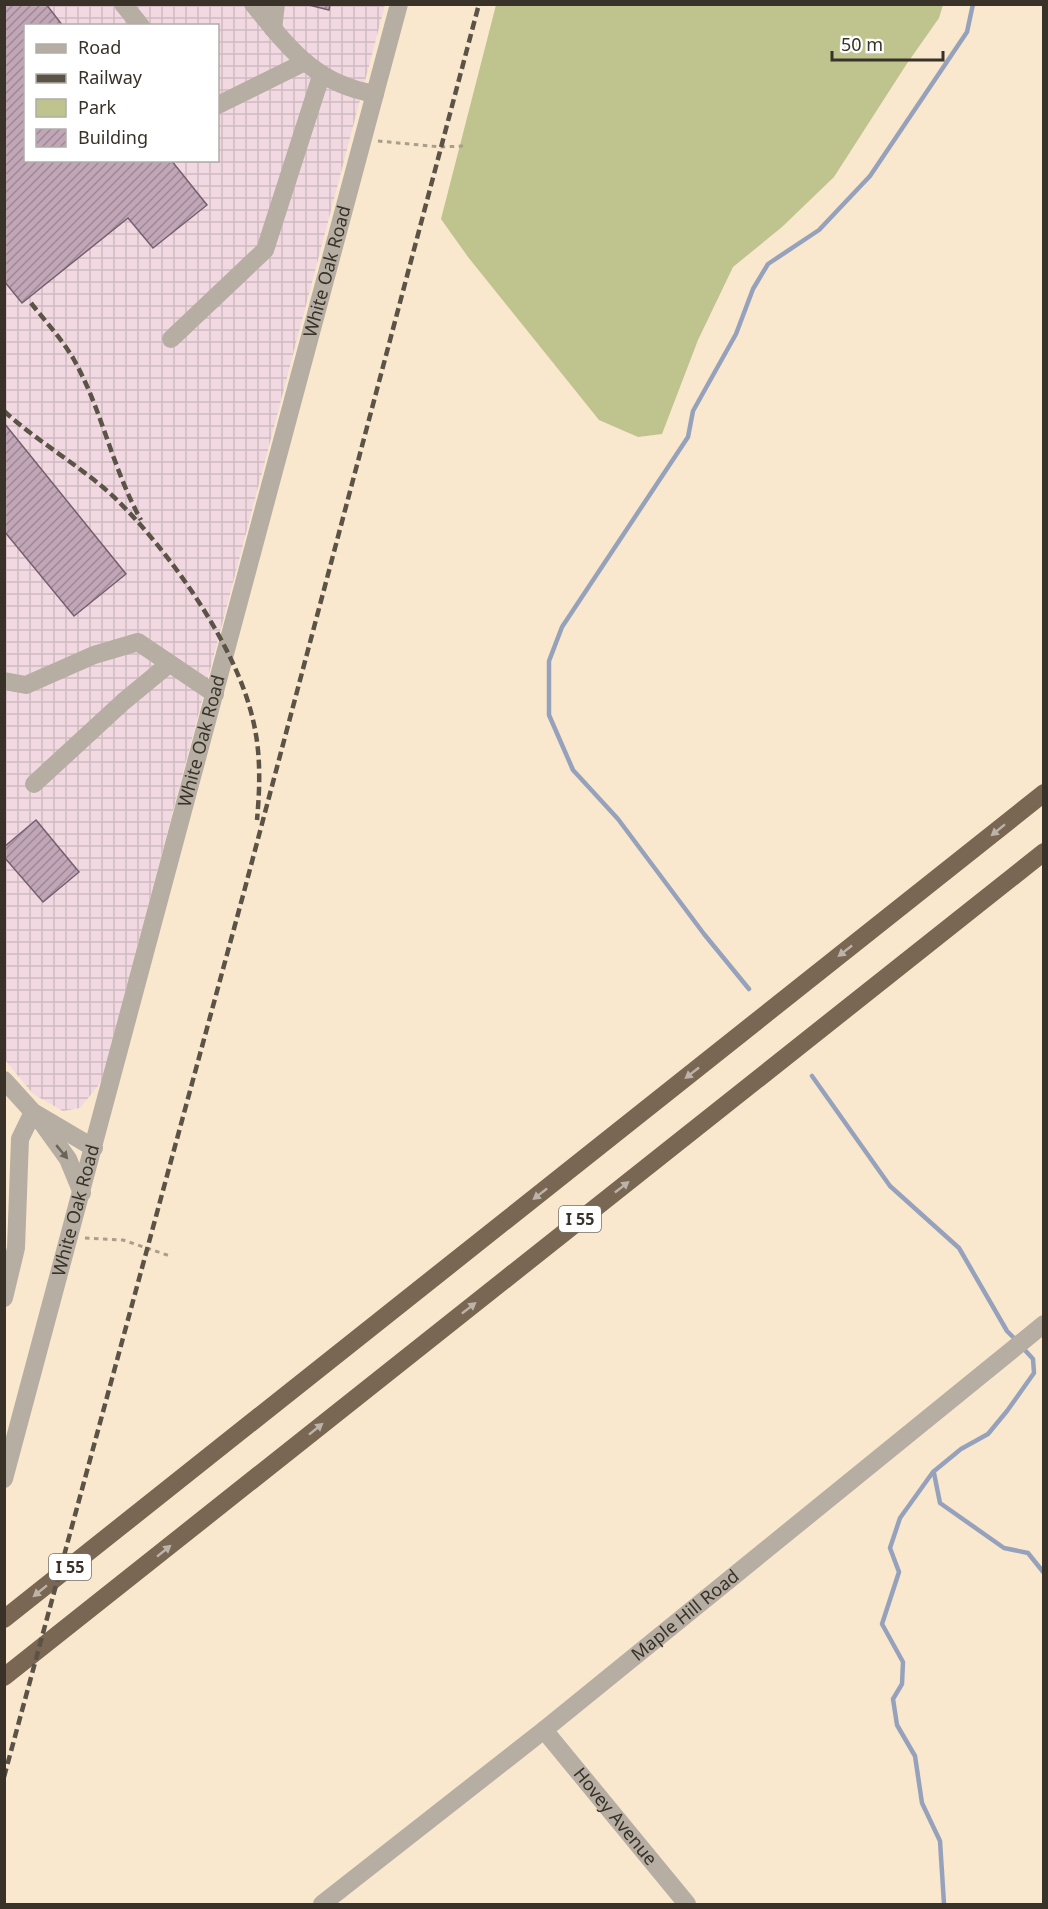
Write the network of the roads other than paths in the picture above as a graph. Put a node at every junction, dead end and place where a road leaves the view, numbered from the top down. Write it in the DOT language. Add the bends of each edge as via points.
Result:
graph roads {
  1 [pos="123,4"];
  2 [pos="253,4"];
  3 [pos="276,4"];
  4 [pos="399,4"];
  5 [pos="139,24"];
  6 [pos="273,29"];
  7 [pos="305,62"];
  8 [pos="321,76"];
  9 [pos="375,94"];
  10 [pos="219,105"];
  11 [pos="171,339"];
  12 [pos="169,664"];
  13 [pos="4,681"];
  14 [pos="215,694"];
  15 [pos="34,784"];
  16 [pos="1044,794"];
  17 [pos="1044,852"];
  18 [pos="4,1080"];
  19 [pos="35,1113"];
  20 [pos="94,1148"];
  21 [pos="82,1193"];
  22 [pos="4,1298"];
  23 [pos="1044,1324"];
  24 [pos="4,1479"];
  25 [pos="4,1619"];
  26 [pos="4,1677"];
  27 [pos="544,1731"];
  28 [pos="322,1905"];
  29 [pos="687,1905"];
  1 -- 5 [label="street"];
  2 -- 6 [label="street"];
  3 -- 6 [label="street"];
  4 -- 9 [label="street, White Oak Road"];
  6 -- 7 [label="street"];
  7 -- 8 [label="street"];
  7 -- 10 [label="street"];
  8 -- 9 [label="street" via="338,85"];
  8 -- 11 [label="street" via="265,250"];
  9 -- 14 [label="street, White Oak Road"];
  12 -- 13 [label="street" via="138,642 26,685"];
  12 -- 14 [label="street"];
  12 -- 15 [label="street"];
  14 -- 20 [label="street, White Oak Road"];
  16 -- 25 [label="highway, I 55, one-way"];
  26 -- 17 [label="highway, I 55, one-way"];
  18 -- 19 [label="street"];
  19 -- 20 [label="street"];
  19 -- 21 [label="street, one-way" via="68,1159"];
  19 -- 22 [label="street" via="20,1139 16,1248"];
  20 -- 21 [label="street, White Oak Road"];
  21 -- 24 [label="street, White Oak Road"];
  23 -- 27 [label="street, Maple Hill Road"];
  27 -- 28 [label="street, Maple Hill Road"];
  27 -- 29 [label="street, Hovey Avenue"];
}
